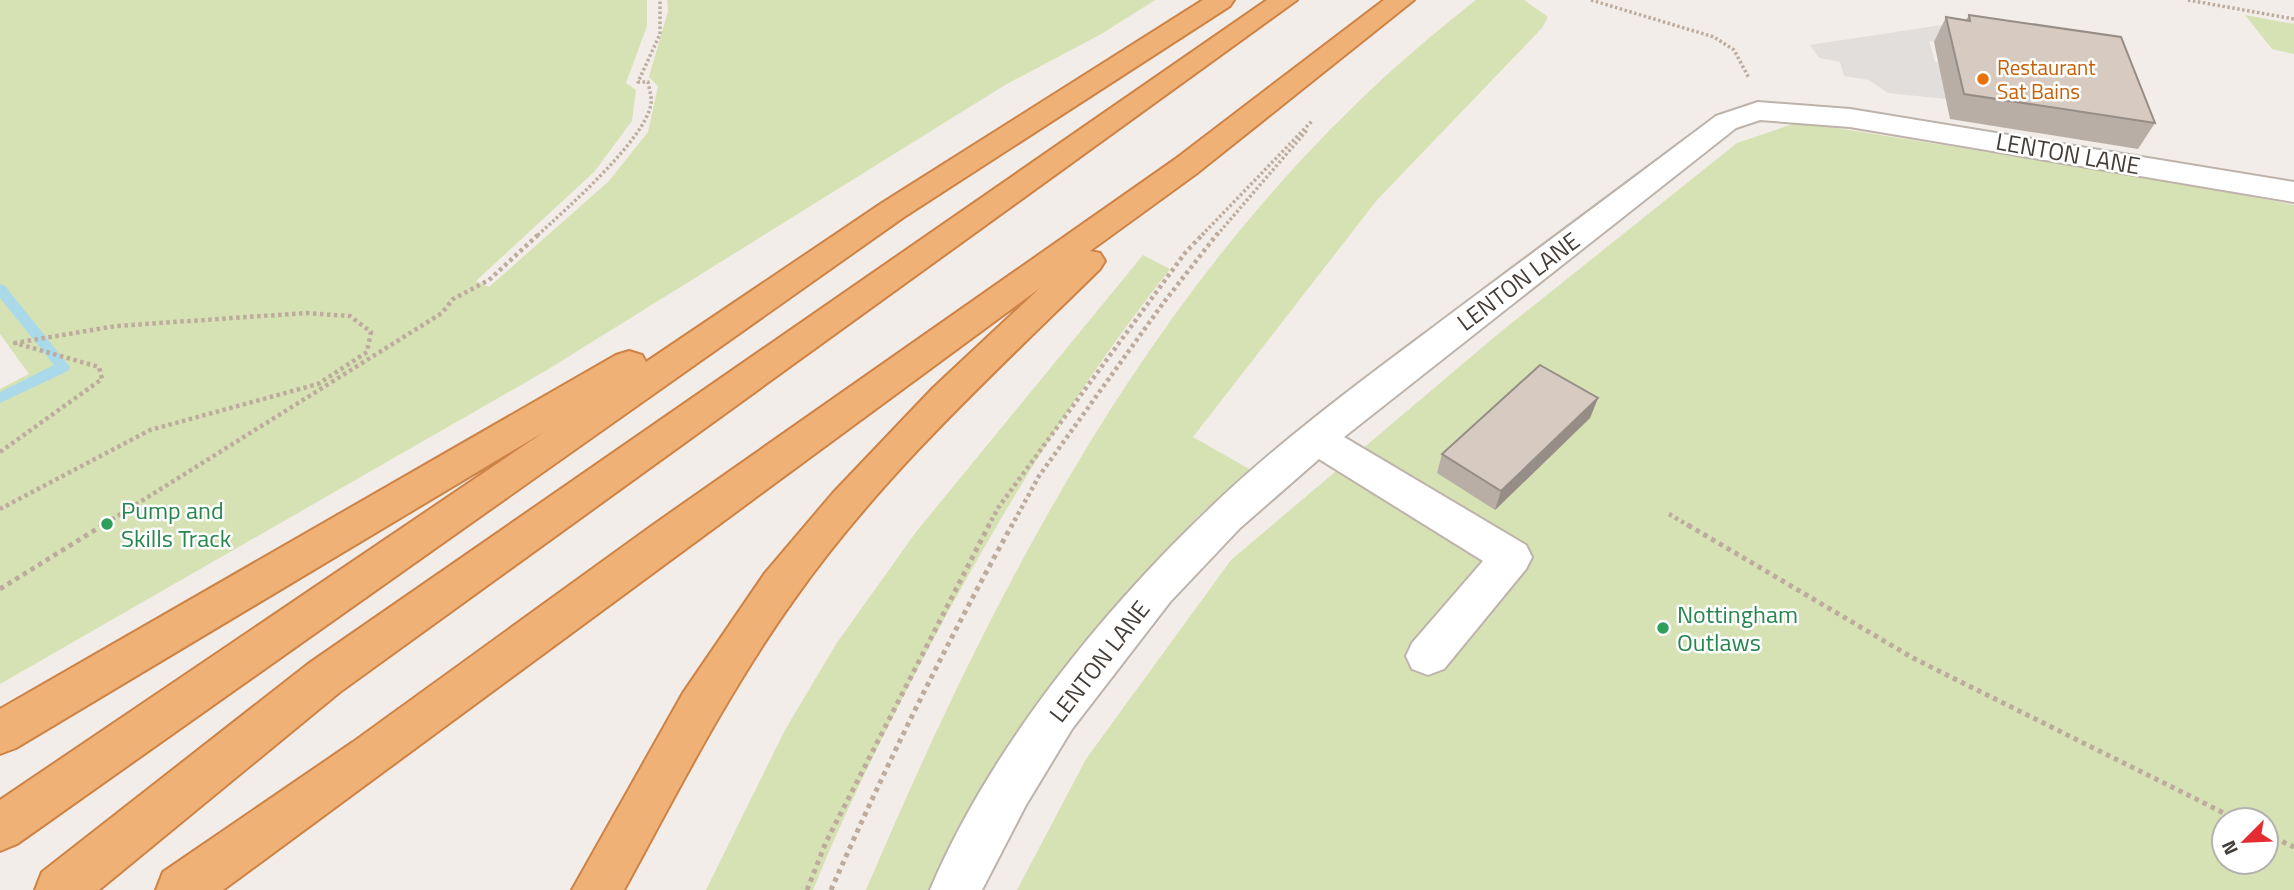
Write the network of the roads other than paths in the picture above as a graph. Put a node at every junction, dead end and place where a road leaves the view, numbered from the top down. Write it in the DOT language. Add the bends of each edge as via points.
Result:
graph roads {
  1 [pos="1221,0"];
  2 [pos="1284,0"];
  3 [pos="1401,0"];
  4 [pos="1185,167"];
  5 [pos="2294,192"];
  6 [pos="893,210"];
  7 [pos="1317,439"];
  8 [pos="1428,656"];
  9 [pos="0,733"];
  10 [pos="370,757"];
  11 [pos="0,828"];
  12 [pos="60,890"];
  13 [pos="181,890"];
  14 [pos="214,890"];
  15 [pos="597,890"];
  16 [pos="955,890"];
  1 -- 6 [label="highway"];
  2 -- 12 [label="highway" via="324,678"];
  3 -- 4 [label="highway"];
  4 -- 10 [label="highway" via="665,539"];
  4 -- 15 [label="highway" via="946,397 780,584 699,707"];
  5 -- 7 [label="street, LENTON LANE" via="1916,127 1758,111 1726,122"];
  6 -- 9 [label="highway"];
  6 -- 11 [label="highway"];
  7 -- 8 [label="street" via="1511,557"];
  7 -- 16 [label="street, LENTON LANE" via="1226,517 1155,590 1056,715 1009,789"];
  10 -- 13 [label="highway"];
  10 -- 14 [label="highway"];
}
